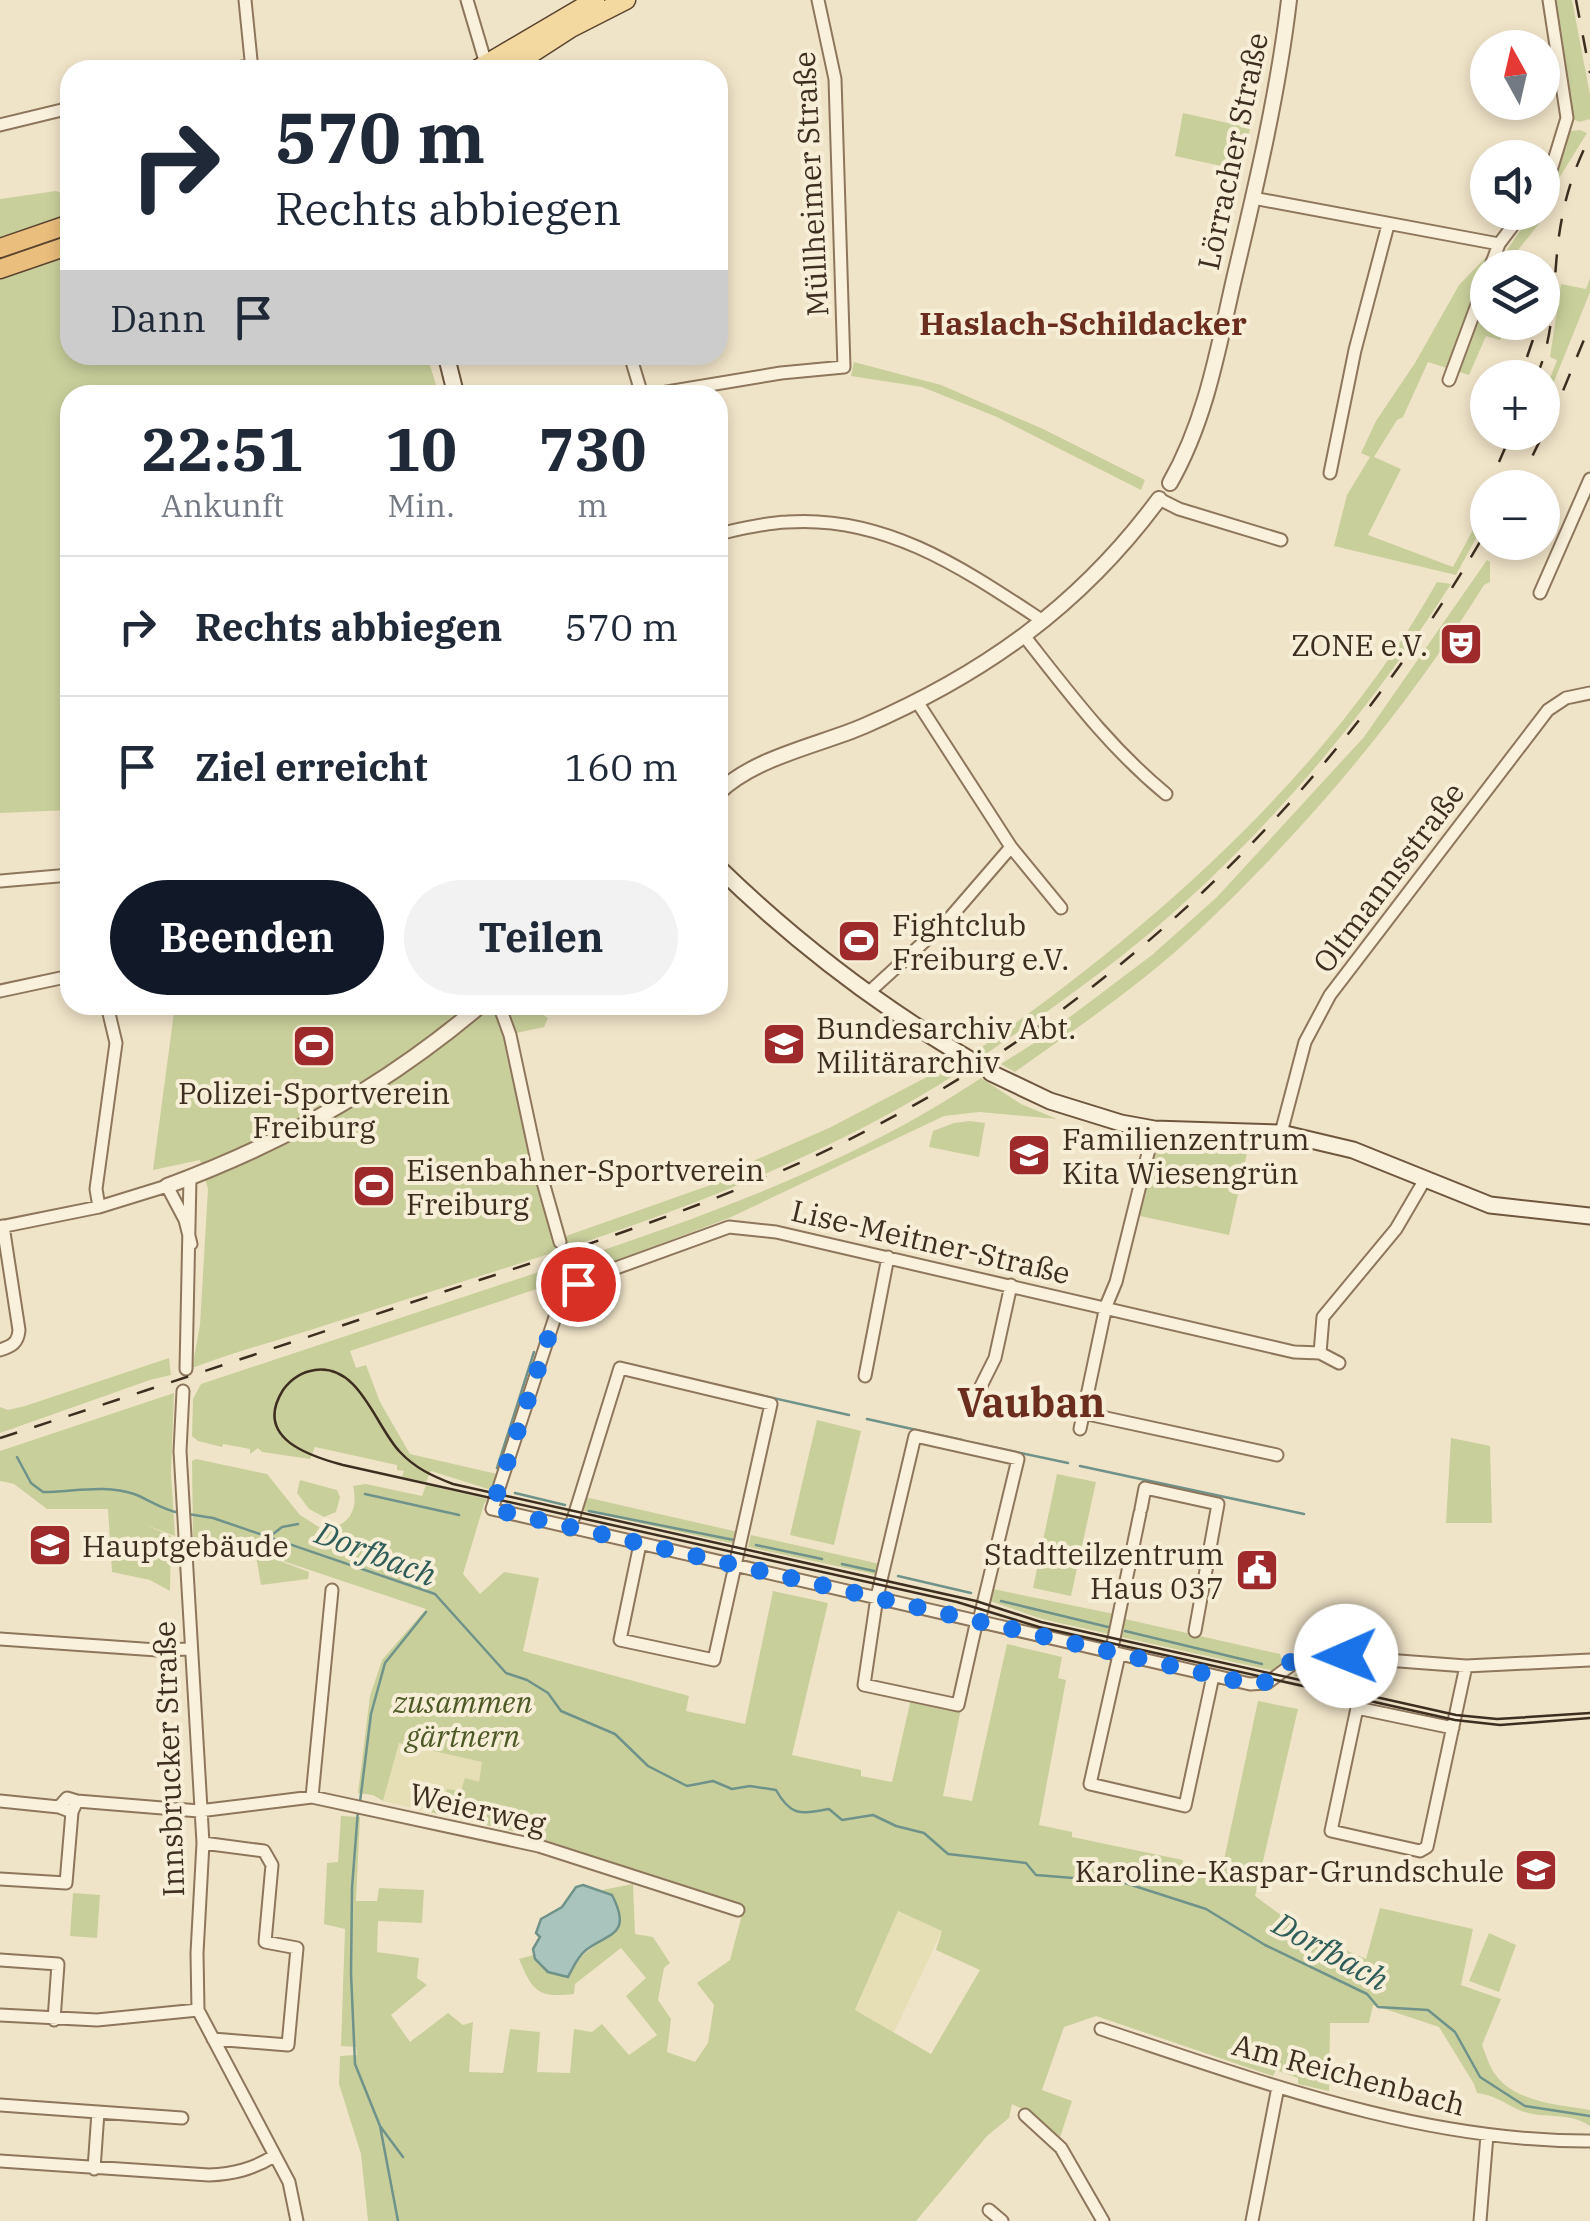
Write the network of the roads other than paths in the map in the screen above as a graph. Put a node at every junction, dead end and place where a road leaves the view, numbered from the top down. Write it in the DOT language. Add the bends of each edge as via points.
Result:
graph roads {
  1 [pos="248,0"];
  2 [pos="467,0"];
  3 [pos="595,0"];
  4 [pos="626,0"];
  5 [pos="818,0"];
  6 [pos="1289,0"];
  7 [pos="1549,0"];
  8 [pos="252,60"];
  9 [pos="480,60"];
  10 [pos="494,60"];
  11 [pos="522,60"];
  12 [pos="60,110"];
  13 [pos="0,125"];
  14 [pos="1560,141"];
  15 [pos="1253,198"];
  16 [pos="1388,225"];
  17 [pos="60,227"];
  18 [pos="1510,230"];
  19 [pos="1499,244"];
  20 [pos="0,248"];
  21 [pos="60,249"];
  22 [pos="1497,250"];
  23 [pos="0,269"];
  24 [pos="1470,324"];
  25 [pos="1450,380"];
  26 [pos="707,385"];
  27 [pos="1330,473"];
  28 [pos="1590,479"];
  29 [pos="1170,483"];
  30 [pos="1159,499"];
  31 [pos="1577,508"];
  32 [pos="1590,513"];
  33 [pos="728,532"];
  34 [pos="1281,540"];
  35 [pos="1540,593"];
  36 [pos="1043,621"];
  37 [pos="1024,636"];
  38 [pos="1590,694"];
  39 [pos="918,702"];
  40 [pos="728,783"];
  41 [pos="1166,794"];
  42 [pos="1011,847"];
  43 [pos="728,876"];
  44 [pos="60,877"];
  45 [pos="0,881"];
  46 [pos="1061,908"];
  47 [pos="60,978"];
  48 [pos="0,991"];
  49 [pos="868,994"];
  50 [pos="109,1015"];
  51 [pos="468,1015"];
  52 [pos="503,1015"];
  53 [pos="972,1061"];
  54 [pos="991,1073"];
  55 [pos="1154,1128"];
  56 [pos="1281,1133"];
  57 [pos="190,1177"];
  58 [pos="1424,1181"];
  59 [pos="167,1186"];
  60 [pos="99,1206"];
  61 [pos="1590,1216"];
  62 [pos="2,1226"];
  63 [pos="560,1242"];
  64 [pos="190,1244"];
  65 [pos="888,1258"];
  66 [pos="1012,1285"];
  67 [pos="1106,1306"];
  68 [pos="0,1350"];
  69 [pos="1320,1353"];
  70 [pos="1339,1363"];
  71 [pos="186,1369"];
  72 [pos="864,1376"];
  73 [pos="982,1386"];
  74 [pos="183,1391"];
  75 [pos="1082,1413"];
  76 [pos="1080,1429"];
  77 [pos="1277,1456"];
  78 [pos="570,1529"];
  79 [pos="640,1544"];
  80 [pos="736,1567"];
  81 [pos="332,1590"];
  82 [pos="877,1598"];
  83 [pos="978,1621"];
  84 [pos="1195,1630"];
  85 [pos="0,1639"];
  86 [pos="190,1648"];
  87 [pos="1114,1654"];
  88 [pos="1590,1660"];
  89 [pos="1466,1666"];
  90 [pos="1213,1676"];
  91 [pos="1453,1728"];
  92 [pos="312,1797"];
  93 [pos="0,1801"];
  94 [pos="74,1807"];
  95 [pos="199,1811"];
  96 [pos="203,1843"];
  97 [pos="0,1879"];
  98 [pos="738,1910"];
  99 [pos="0,1960"];
  100 [pos="198,2010"];
  101 [pos="0,2015"];
  102 [pos="54,2020"];
  103 [pos="1101,2028"];
  104 [pos="212,2039"];
  105 [pos="1278,2087"];
  106 [pos="0,2105"];
  107 [pos="98,2112"];
  108 [pos="1025,2115"];
  109 [pos="182,2118"];
  110 [pos="1487,2135"];
  111 [pos="1590,2141"];
  112 [pos="274,2156"];
  113 [pos="0,2161"];
  114 [pos="94,2169"];
  115 [pos="990,2210"];
  116 [pos="297,2221"];
  117 [pos="1002,2221"];
  118 [pos="1103,2221"];
  119 [pos="1252,2221"];
  120 [pos="1480,2221"];
  1 -- 8 [label="street"];
  2 -- 9 [label="street"];
  3 -- 10 [label="main road"];
  4 -- 11 [label="main road"];
  5 -- 26 [label="street, Müllheimer Straße" via="835,80 844,367"];
  6 -- 15 [label="street, Lörracher Straße"];
  7 -- 14 [label="street" via="1567,118"];
  12 -- 13 [label="street"];
  15 -- 16 [label="street"];
  15 -- 29 [label="street, Lörracher Straße" via="1199,424"];
  16 -- 19 [label="street"];
  16 -- 27 [label="street"];
  17 -- 20 [label="highway"];
  18 -- 19 [label="street"];
  19 -- 22 [label="street"];
  21 -- 23 [label="highway"];
  24 -- 25 [label="street"];
  28 -- 31 [label="street"];
  30 -- 34 [label="street"];
  30 -- 36 [label="street"];
  31 -- 32 [label="street"];
  31 -- 35 [label="street"];
  33 -- 36 [label="street" via="789,522 876,532 944,558"];
  36 -- 37 [label="street"];
  37 -- 39 [label="street"];
  37 -- 41 [label="street" via="1074,703"];
  38 -- 56 [label="street, Oltmannsstraße" via="1548,710 1330,995 1304,1042"];
  39 -- 40 [label="street"];
  39 -- 42 [label="street"];
  42 -- 46 [label="street"];
  42 -- 49 [label="street" via="948,920"];
  43 -- 49 [label="main road"];
  44 -- 45 [label="street"];
  47 -- 48 [label="street"];
  49 -- 53 [label="main road"];
  50 -- 60 [label="street" via="116,1043"];
  51 -- 57 [label="street" via="366,1091"];
  52 -- 63 [label="street"];
  54 -- 55 [label="main road" via="1076,1110"];
  55 -- 56 [label="main road"];
  55 -- 67 [label="street"];
  56 -- 58 [label="main road" via="1353,1150"];
  57 -- 59 [label="street"];
  57 -- 64 [label="street"];
  58 -- 61 [label="main road" via="1490,1205"];
  58 -- 69 [label="street" via="1396,1229 1323,1316"];
  59 -- 60 [label="street"];
  59 -- 64 [label="street"];
  60 -- 62 [label="street"];
  62 -- 68 [label="street" via="19,1330 13,1345"];
  64 -- 71 [label="street"];
  65 -- 66 [label="street, Lise-Meitner-Straße"];
  65 -- 72 [label="street"];
  65 -- 78 [label="street, Lise-Meitner-Straße" via="729,1227 568,1290 492,1509"];
  66 -- 67 [label="street, Lise-Meitner-Straße"];
  66 -- 73 [label="street"];
  67 -- 69 [label="street, Lise-Meitner-Straße"];
  67 -- 75 [label="street"];
  69 -- 70 [label="street"];
  74 -- 86 [label="street, Innsbrucker Straße"];
  75 -- 76 [label="street"];
  75 -- 77 [label="street"];
  78 -- 79 [label="street"];
  78 -- 80 [label="street" via="620,1368 771,1404"];
  79 -- 80 [label="street"];
  79 -- 80 [label="street" via="620,1640 714,1660"];
  80 -- 82 [label="street"];
  81 -- 92 [label="street"];
  82 -- 83 [label="street"];
  82 -- 83 [label="street" via="864,1685 958,1705"];
  82 -- 83 [label="street" via="916,1436 1018,1459"];
  83 -- 87 [label="street"];
  84 -- 87 [label="street" via="1218,1504 1145,1488"];
  85 -- 86 [label="street"];
  86 -- 95 [label="street, Innsbrucker Straße"];
  87 -- 90 [label="street"];
  87 -- 90 [label="street" via="1090,1784 1185,1806"];
  88 -- 89 [label="street"];
  89 -- 90 [label="street" via="1321,1653 1297,1658 1260,1684"];
  89 -- 91 [label="street"];
  91 -- 91 [label="street" via="1357,1708 1331,1831 1424,1850"];
  92 -- 95 [label="street, Weierweg"];
  92 -- 98 [label="street, Weierweg" via="539,1846"];
  93 -- 94 [label="street" via="58,1807 67,1798"];
  94 -- 95 [label="street, Weierweg"];
  94 -- 97 [label="street" via="66,1883"];
  95 -- 96 [label="street, Innsbrucker Straße"];
  96 -- 100 [label="street, Innsbrucker Straße"];
  96 -- 104 [label="street" via="264,1851 272,1865 265,1942 297,1948 288,2045"];
  99 -- 102 [label="street" via="58,1964"];
  100 -- 102 [label="street"];
  100 -- 104 [label="street, Innsbrucker Straße"];
  101 -- 102 [label="street"];
  103 -- 105 [label="street, Am Reichenbach"];
  104 -- 112 [label="street, Innsbrucker Straße"];
  105 -- 110 [label="street, Am Reichenbach"];
  105 -- 119 [label="street"];
  106 -- 107 [label="street"];
  107 -- 109 [label="street"];
  107 -- 114 [label="street"];
  108 -- 118 [label="street" via="1061,2148"];
  110 -- 111 [label="street, Am Reichenbach"];
  110 -- 120 [label="street"];
  112 -- 114 [label="street" via="234,2174 208,2176"];
  112 -- 116 [label="street, Innsbrucker Straße" via="289,2182"];
  113 -- 114 [label="street"];
  115 -- 117 [label="street"];
}
